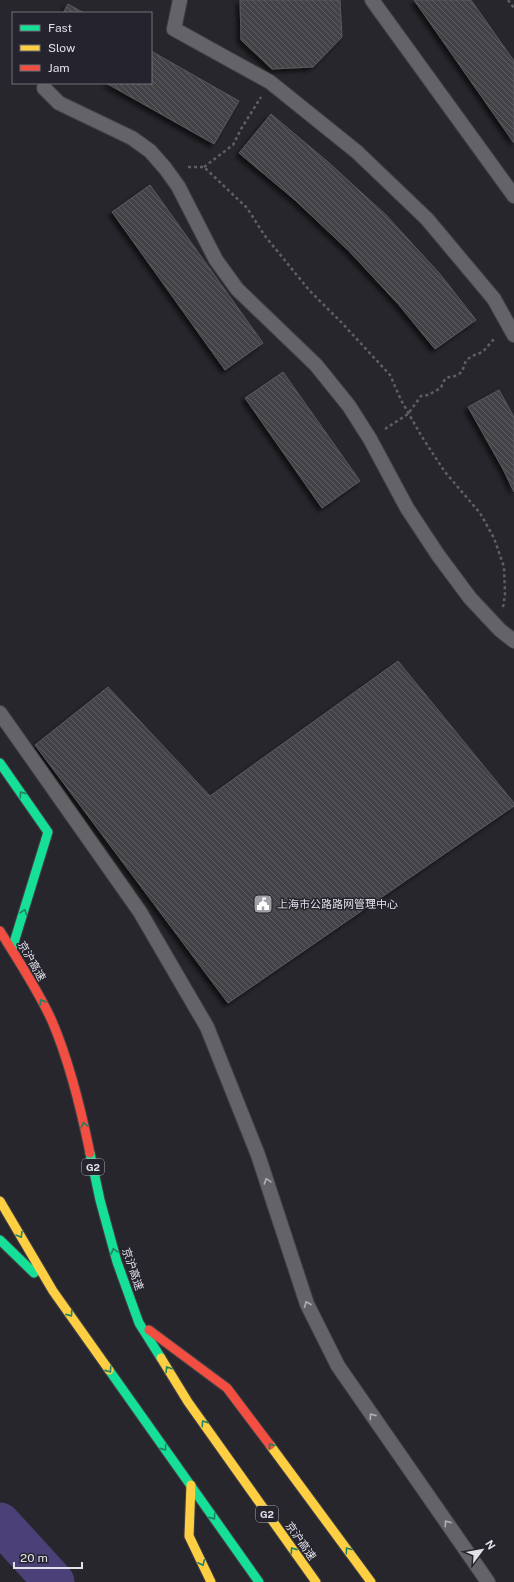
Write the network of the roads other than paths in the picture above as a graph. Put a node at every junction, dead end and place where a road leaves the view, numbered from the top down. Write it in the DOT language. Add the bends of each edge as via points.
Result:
graph roads {
  1 [pos="180,0"];
  2 [pos="372,0"];
  3 [pos="44,88"];
  4 [pos="514,196"];
  5 [pos="511,330"];
  6 [pos="514,641"];
  7 [pos="0,713"];
  8 [pos="0,763"];
  9 [pos="0,931"];
  10 [pos="12,949"];
  11 [pos="0,1201"];
  12 [pos="0,1240"];
  13 [pos="53,1291"];
  14 [pos="139,1323"];
  15 [pos="191,1485"];
  16 [pos="211,1582"];
  17 [pos="260,1582"];
  18 [pos="316,1582"];
  19 [pos="371,1582"];
  20 [pos="488,1582"];
  1 -- 5 [label="lane" via="174,30 270,82 358,152 427,219 494,299"];
  2 -- 4 [label="lane"];
  3 -- 6 [label="lane" via="59,102 132,138 150,151 165,168 178,186 216,260 237,289 316,366 349,406 407,508 438,555 470,598"];
  20 -- 7 [label="lane, one-way" via="338,1366 307,1304 258,1155 207,1027 140,912"];
  10 -- 8 [label="highway, one-way" via="48,832"];
  9 -- 10 [label="highway, 京沪高速 / G2"];
  14 -- 10 [label="highway, 京沪高速 / G2, one-way" via="117,1262 63,1051 52,1021"];
  11 -- 13 [label="highway, one-way"];
  12 -- 13 [label="highway"];
  13 -- 15 [label="highway, one-way"];
  18 -- 14 [label="highway, 京沪高速 / G2, one-way" via="188,1402"];
  19 -- 14 [label="highway, one-way" via="227,1388"];
  15 -- 16 [label="highway, one-way" via="189,1536"];
  15 -- 17 [label="highway, one-way"];
}
